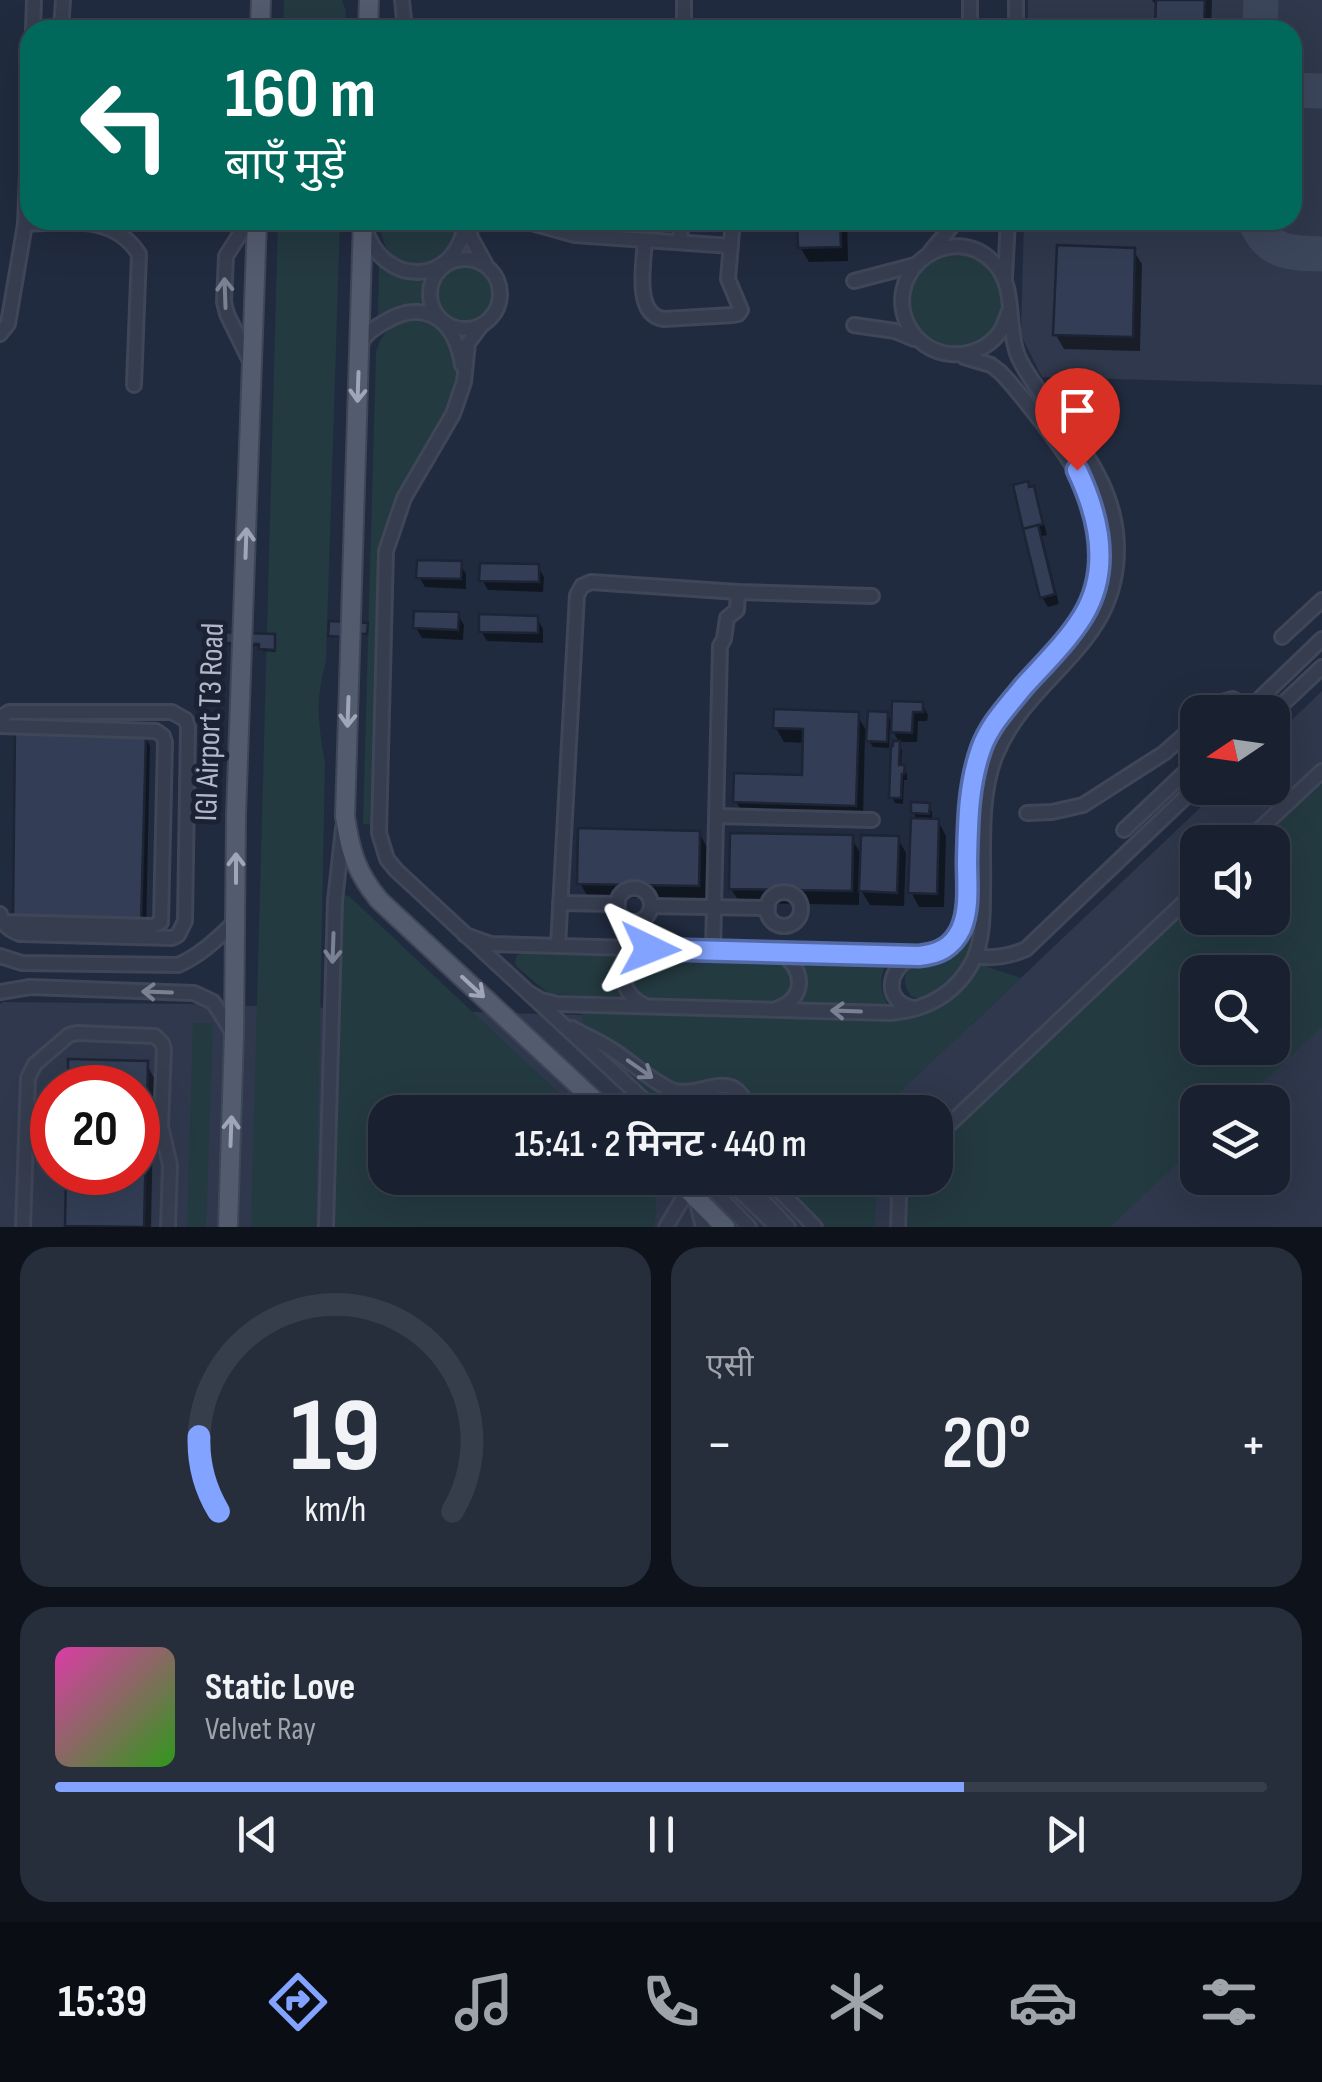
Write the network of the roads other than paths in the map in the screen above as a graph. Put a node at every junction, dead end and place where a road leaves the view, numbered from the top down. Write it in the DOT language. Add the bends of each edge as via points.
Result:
graph roads {
  1 [pos="24,230"];
  2 [pos="113,230"];
  3 [pos="242,230"];
  4 [pos="258,230"];
  5 [pos="364,230"];
  6 [pos="367,230"];
  7 [pos="464,230"];
  8 [pos="470,230"];
  9 [pos="554,230"];
  10 [pos="681,230"];
  11 [pos="733,230"];
  12 [pos="950,230"];
  13 [pos="1008,230"];
  14 [pos="645,240"];
  15 [pos="680,242"];
  16 [pos="732,246"];
  17 [pos="928,254"];
  18 [pos="915,264"];
  19 [pos="444,266"];
  20 [pos="490,268"];
  21 [pos="1005,280"];
  22 [pos="854,281"];
  23 [pos="1008,311"];
  24 [pos="441,320"];
  25 [pos="854,325"];
  26 [pos="480,327"];
  27 [pos="0,334"];
  28 [pos="920,342"];
  29 [pos="359,350"];
  30 [pos="952,355"];
  31 [pos="253,366"];
  32 [pos="464,382"];
  33 [pos="134,385"];
  34 [pos="738,592"];
  35 [pos="872,596"];
  36 [pos="1322,600"];
  37 [pos="1282,637"];
  38 [pos="1322,640"];
  39 [pos="1322,666"];
  40 [pos="1271,688"];
  41 [pos="1264,695"];
  42 [pos="1278,695"];
  43 [pos="1290,697"];
  44 [pos="0,718"];
  45 [pos="0,726"];
  46 [pos="1180,739"];
  47 [pos="1322,771"];
  48 [pos="1180,777"];
  49 [pos="1180,801"];
  50 [pos="1028,813"];
  51 [pos="344,816"];
  52 [pos="717,816"];
  53 [pos="872,820"];
  54 [pos="1264,825"];
  55 [pos="1124,830"];
  56 [pos="560,903"];
  57 [pos="618,904"];
  58 [pos="651,906"];
  59 [pos="1180,906"];
  60 [pos="715,907"];
  61 [pos="768,908"];
  62 [pos="1,918"];
  63 [pos="236,920"];
  64 [pos="465,935"];
  65 [pos="558,946"];
  66 [pos="650,949"];
  67 [pos="712,951"];
  68 [pos="778,952"];
  69 [pos="0,956"];
  70 [pos="919,956"];
  71 [pos="975,956"];
  72 [pos="0,992"];
  73 [pos="528,994"];
  74 [pos="646,1006"];
  75 [pos="926,1006"];
  76 [pos="775,1009"];
  77 [pos="556,1020"];
  78 [pos="234,1035"];
  79 [pos="589,1095"];
  80 [pos="638,1095"];
  81 [pos="740,1095"];
  82 [pos="953,1121"];
  83 [pos="688,1195"];
  84 [pos="693,1195"];
  85 [pos="695,1195"];
  86 [pos="696,1195"];
  87 [pos="718,1195"];
  88 [pos="784,1195"];
  89 [pos="899,1195"];
  90 [pos="752,1196"];
  91 [pos="23,1227"];
  92 [pos="168,1227"];
  93 [pos="228,1227"];
  94 [pos="326,1227"];
  95 [pos="666,1227"];
  96 [pos="703,1227"];
  97 [pos="718,1227"];
  98 [pos="725,1227"];
  99 [pos="750,1227"];
  100 [pos="777,1227"];
  101 [pos="788,1227"];
  102 [pos="814,1227"];
  103 [pos="898,1227"];
  1 -- 27 [label="street" via="8,324"];
  2 -- 33 [label="street" via="139,254"];
  31 -- 3 [label="street, one-way" via="224,302 226,256"];
  4 -- 31 [label="main road, IGI Airport T3 Road"];
  5 -- 29 [label="main road"];
  6 -- 19 [label="street" via="392,265 413,271"];
  7 -- 19 [label="street"];
  8 -- 20 [label="street"];
  9 -- 14 [label="street"];
  10 -- 15 [label="street"];
  11 -- 16 [label="street"];
  12 -- 17 [label="street"];
  13 -- 21 [label="street"];
  14 -- 15 [label="street"];
  14 -- 16 [label="street" via="644,297 658,319 738,314 740,302 728,279"];
  15 -- 16 [label="street"];
  17 -- 18 [label="street"];
  17 -- 21 [label="street" via="964,247 980,252"];
  18 -- 22 [label="street"];
  18 -- 28 [label="street" via="906,279 903,313"];
  19 -- 20 [label="street" via="472,259"];
  19 -- 24 [label="street" via="430,286"];
  20 -- 26 [label="street" via="500,301"];
  21 -- 23 [label="street"];
  23 -- 30 [label="street" via="987,345"];
  23 -- 71 [label="street" via="1021,363 1106,490 1117,553 1088,639 1023,710 996,757 986,802 983,919"];
  24 -- 26 [label="street" via="459,330"];
  24 -- 29 [label="street" via="423,312 394,317 367,333"];
  24 -- 32 [label="street" via="458,345"];
  25 -- 28 [label="street"];
  26 -- 32 [label="street" via="468,343"];
  28 -- 30 [label="street"];
  29 -- 51 [label="main road, one-way"];
  30 -- 70 [label="street" via="1000,372 1067,455 1094,510 1100,552 1083,616 987,734 970,795 966,916 947,948"];
  63 -- 31 [label="main road, IGI Airport T3 Road, one-way"];
  32 -- 64 [label="street" via="404,498 386,551 378,820 382,848 396,870"];
  34 -- 35 [label="street"];
  34 -- 52 [label="street" via="738,610 727,618 720,646"];
  34 -- 56 [label="street" via="591,582 578,590"];
  36 -- 37 [label="street"];
  38 -- 40 [label="street"];
  39 -- 43 [label="street"];
  40 -- 41 [label="street"];
  40 -- 42 [label="street"];
  44 -- 62 [label="street" via="9,712 172,712 188,727 185,921 178,935 20,934"];
  45 -- 62 [label="street" via="156,731 166,742 161,922"];
  46 -- 50 [label="street" via="1082,804"];
  47 -- 54 [label="street"];
  48 -- 55 [label="street"];
  49 -- 71 [label="street" via="1026,949"];
  51 -- 79 [label="main road, one-way" via="356,866 379,900"];
  51 -- 94 [label="street, one-way" via="334,901"];
  52 -- 53 [label="street"];
  52 -- 60 [label="street"];
  56 -- 57 [label="street"];
  56 -- 65 [label="street"];
  57 -- 58 [label="street" via="624,891 635,888 649,896"];
  57 -- 58 [label="street" via="622,917 633,922 648,916"];
  58 -- 60 [label="street"];
  59 -- 82 [label="street"];
  60 -- 61 [label="street"];
  60 -- 67 [label="street"];
  63 -- 69 [label="street" via="178,964 22,963"];
  63 -- 78 [label="main road, IGI Airport T3 Road"];
  64 -- 65 [label="street" via="491,944"];
  64 -- 73 [label="street"];
  65 -- 66 [label="street"];
  66 -- 67 [label="street"];
  66 -- 74 [label="street" via="634,956 625,972 628,992"];
  67 -- 68 [label="street"];
  68 -- 70 [label="street"];
  68 -- 76 [label="street" via="792,961 799,984 789,1004"];
  70 -- 75 [label="street" via="899,966 892,982 905,1006"];
  71 -- 75 [label="street" via="957,984"];
  78 -- 72 [label="street, one-way" via="213,1002 194,993 30,987"];
  73 -- 74 [label="street" via="557,1004"];
  73 -- 77 [label="street"];
  74 -- 76 [label="street"];
  75 -- 76 [label="street, one-way" via="890,1012"];
  77 -- 80 [label="street"];
  77 -- 81 [label="street, one-way" via="674,1090 713,1085"];
  93 -- 78 [label="main road, IGI Airport T3 Road, one-way"];
  83 -- 95 [label="street"];
  84 -- 96 [label="street"];
  85 -- 97 [label="main road"];
  86 -- 98 [label="main road"];
  87 -- 99 [label="street"];
  88 -- 102 [label="street"];
  89 -- 103 [label="street"];
  90 -- 100 [label="street"];
  90 -- 101 [label="street"];
  91 -- 92 [label="street" via="28,1078 35,1064 77,1033 155,1036 162,1043"];
}
